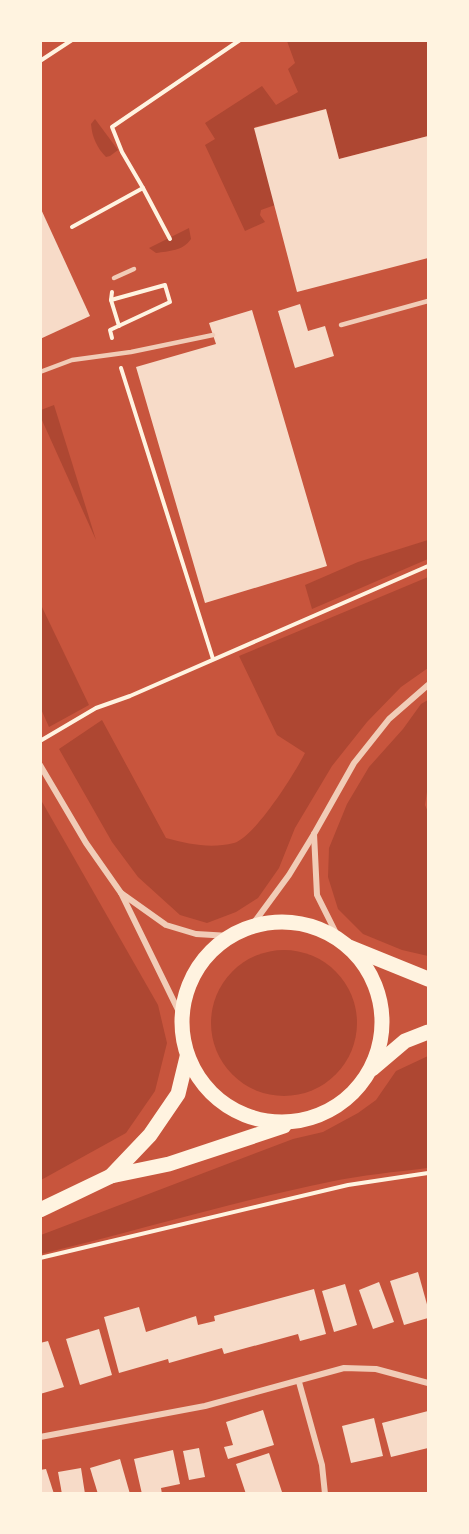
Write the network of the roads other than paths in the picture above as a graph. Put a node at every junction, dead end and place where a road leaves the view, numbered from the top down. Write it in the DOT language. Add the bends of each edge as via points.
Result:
graph roads {
  1 [pos="134,269"];
  2 [pos="114,278"];
  3 [pos="429,302"];
  4 [pos="342,325"];
  5 [pos="213,335"];
  6 [pos="40,372"];
  7 [pos="429,685"];
  8 [pos="40,765"];
  9 [pos="314,834"];
  10 [pos="121,893"];
  11 [pos="250,928"];
  12 [pos="230,936"];
  13 [pos="344,944"];
  14 [pos="429,979"];
  15 [pos="183,1020"];
  16 [pos="429,1032"];
  17 [pos="187,1057"];
  18 [pos="370,1071"];
  19 [pos="296,1122"];
  20 [pos="111,1176"];
  21 [pos="40,1210"];
  22 [pos="299,1382"];
  23 [pos="429,1383"];
  24 [pos="40,1437"];
  25 [pos="326,1494"];
  1 -- 2 [label="lane"];
  3 -- 4 [label="lane"];
  5 -- 6 [label="lane" via="72,360"];
  7 -- 9 [label="street" via="389,719 354,763"];
  8 -- 10 [label="street"];
  9 -- 11 [label="street"];
  9 -- 13 [label="street" via="317,895"];
  10 -- 12 [label="street" via="166,925 196,934"];
  10 -- 15 [label="street"];
  11 -- 12 [label="main road"];
  11 -- 13 [label="main road" via="293,923 319,929"];
  12 -- 15 [label="main road" via="197,969 188,989"];
  13 -- 14 [label="main road"];
  13 -- 18 [label="main road" via="371,977 380,1006 380,1045"];
  15 -- 17 [label="main road"];
  16 -- 18 [label="main road" via="405,1041"];
  17 -- 19 [label="main road" via="200,1081 237,1112 266,1121"];
  17 -- 20 [label="main road" via="178,1094 150,1135"];
  18 -- 19 [label="main road" via="344,1100 328,1111"];
  19 -- 20 [label="main road" via="169,1164"];
  20 -- 21 [label="main road"];
  22 -- 23 [label="street" via="344,1368 376,1369"];
  22 -- 24 [label="street" via="205,1406"];
  22 -- 25 [label="street"];
}
